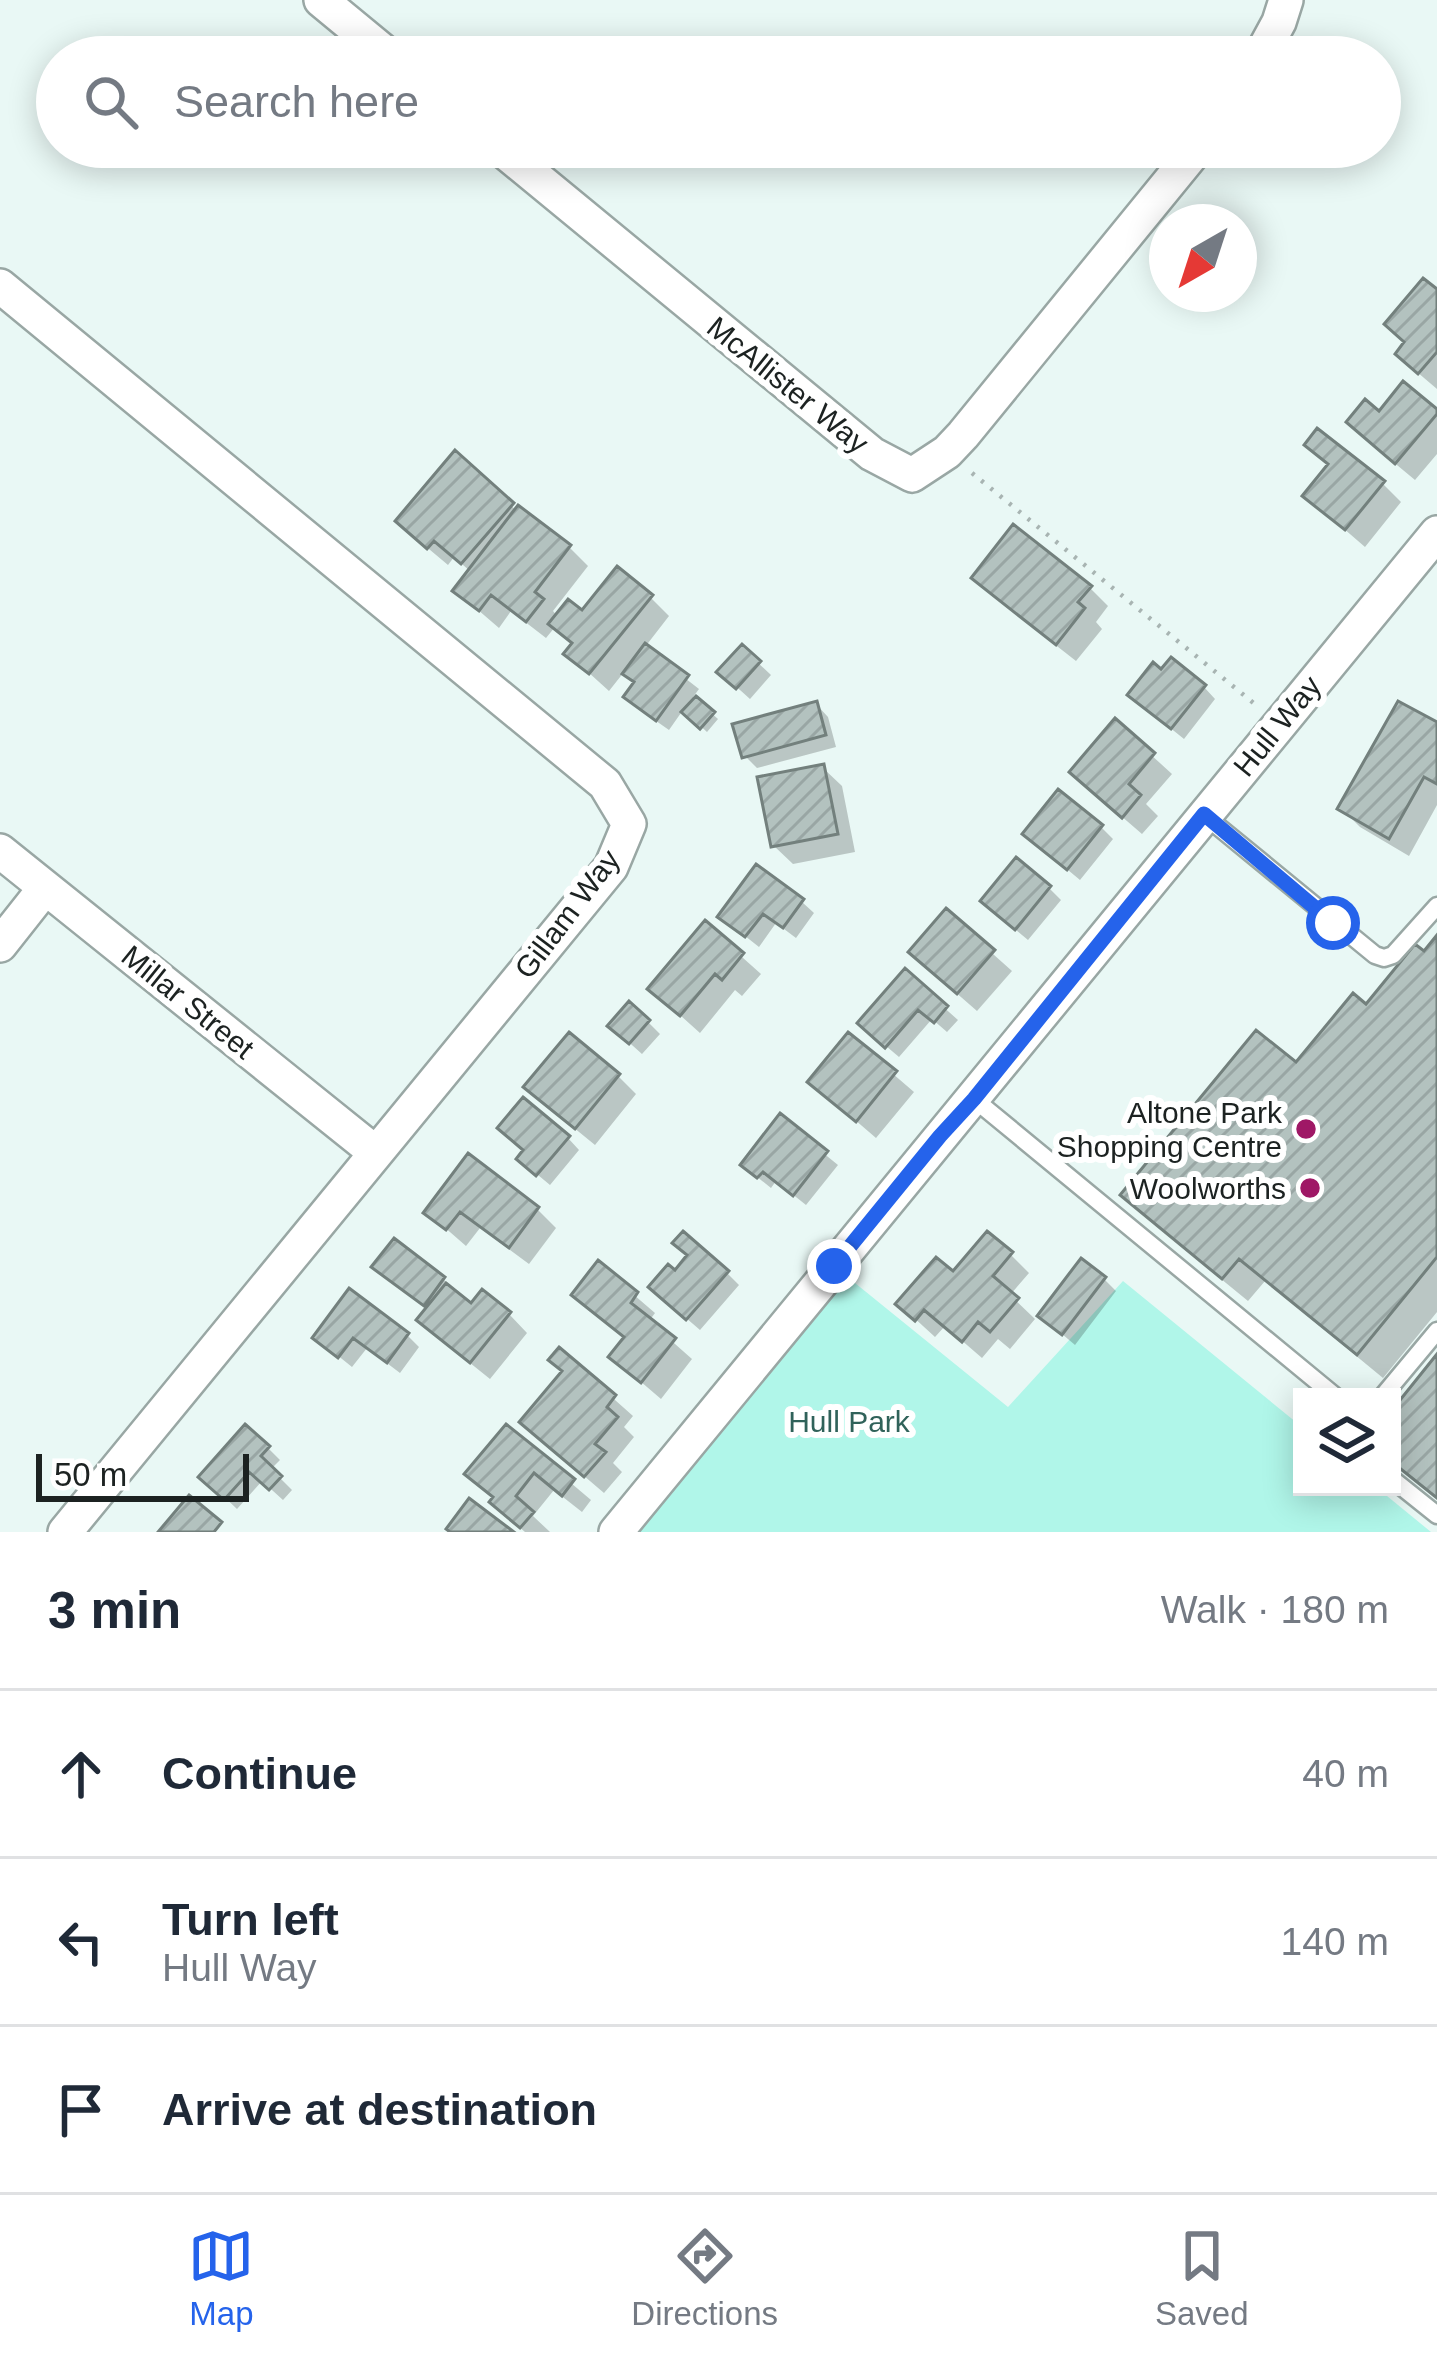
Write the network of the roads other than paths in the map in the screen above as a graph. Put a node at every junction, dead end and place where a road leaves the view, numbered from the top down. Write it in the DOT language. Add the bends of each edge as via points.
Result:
graph roads {
  1 [pos="321,0"];
  2 [pos="1286,0"];
  3 [pos="365,36"];
  4 [pos="1271,36"];
  5 [pos="525,168"];
  6 [pos="1181,168"];
  7 [pos="0,286"];
  8 [pos="1437,533"];
  9 [pos="1204,814"];
  10 [pos="0,851"];
  11 [pos="45,888"];
  12 [pos="1437,906"];
  13 [pos="0,944"];
  14 [pos="974,1099"];
  15 [pos="376,1153"];
  16 [pos="1437,1331"];
  17 [pos="1325,1388"];
  18 [pos="1390,1388"];
  19 [pos="1401,1486"];
  20 [pos="1437,1515"];
  21 [pos="65,1532"];
  22 [pos="616,1532"];
  1 -- 3 [label="street"];
  2 -- 4 [label="street"];
  5 -- 6 [label="street, McAllister Way" via="872,454 912,475 947,452"];
  7 -- 15 [label="street, Gillam Way" via="605,784 629,824 610,867"];
  8 -- 9 [label="street, Hull Way"];
  9 -- 12 [label="lane" via="1375,955 1393,955"];
  9 -- 14 [label="street, Hull Way"];
  10 -- 11 [label="street, Millar Street"];
  11 -- 13 [label="street"];
  11 -- 15 [label="street, Millar Street"];
  14 -- 17 [label="lane"];
  14 -- 22 [label="street, Hull Way"];
  15 -- 21 [label="street, Gillam Way"];
  16 -- 18 [label="lane"];
  19 -- 20 [label="lane"];
}
